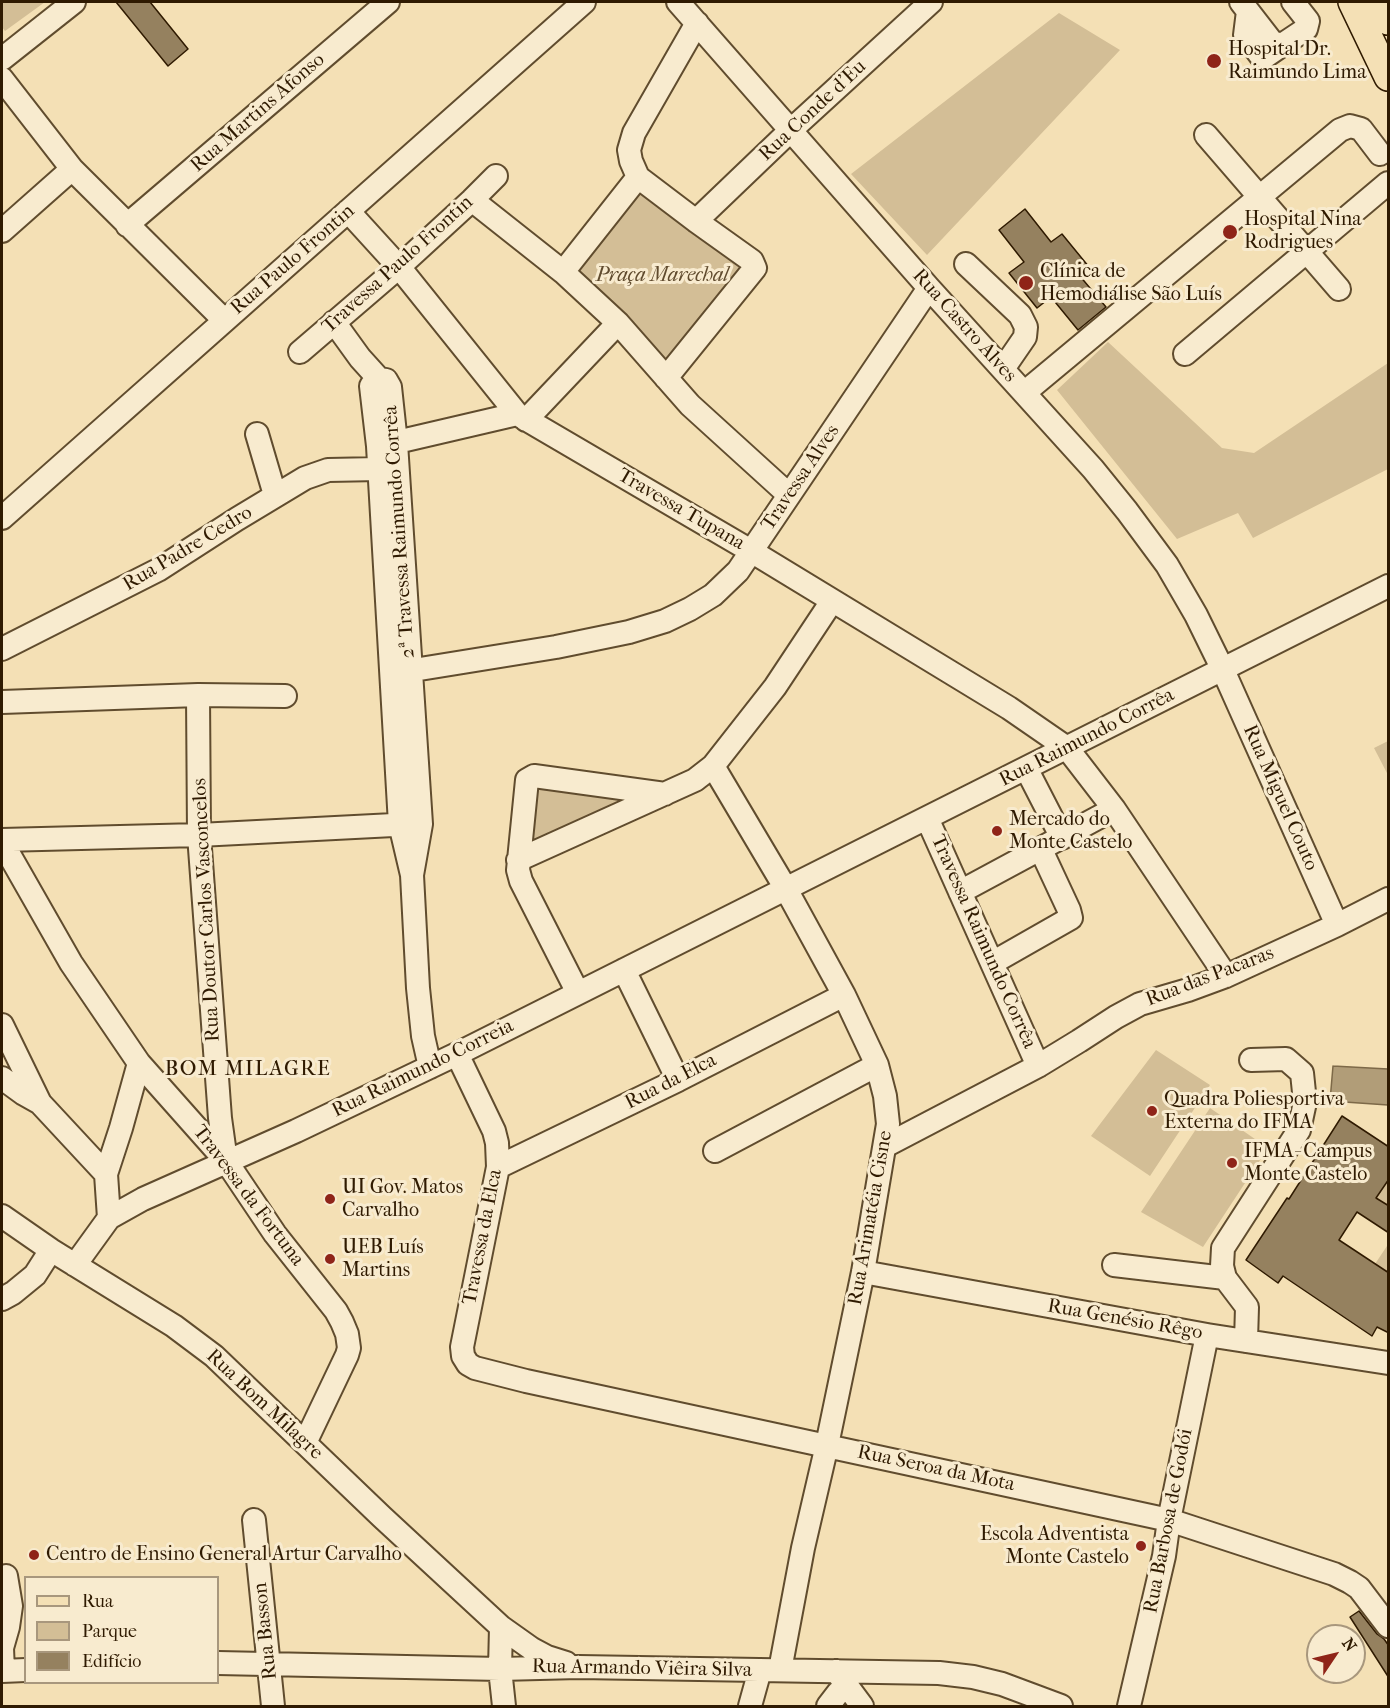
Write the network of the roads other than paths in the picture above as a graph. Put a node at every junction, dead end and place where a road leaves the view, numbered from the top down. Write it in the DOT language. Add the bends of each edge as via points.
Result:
graph roads {
  1 [pos="74,2"];
  2 [pos="388,2"];
  3 [pos="584,2"];
  4 [pos="678,2"];
  5 [pos="930,2"];
  6 [pos="1293,2"];
  7 [pos="1352,2"];
  8 [pos="1379,2"];
  9 [pos="1244,6"];
  10 [pos="1389,21"];
  11 [pos="697,23"];
  12 [pos="2,59"];
  13 [pos="1389,77"];
  14 [pos="2,79"];
  15 [pos="791,130"];
  16 [pos="1206,135"];
  17 [pos="1386,155"];
  18 [pos="72,169"];
  19 [pos="496,176"];
  20 [pos="638,177"];
  21 [pos="1389,183"];
  22 [pos="1259,197"];
  23 [pos="472,200"];
  24 [pos="348,211"];
  25 [pos="696,221"];
  26 [pos="127,225"];
  27 [pos="2,231"];
  28 [pos="1306,252"];
  29 [pos="966,264"];
  30 [pos="399,267"];
  31 [pos="563,272"];
  32 [pos="929,288"];
  33 [pos="1339,289"];
  34 [pos="224,320"];
  35 [pos="334,322"];
  36 [pos="618,322"];
  37 [pos="300,352"];
  38 [pos="1185,354"];
  39 [pos="1003,369"];
  40 [pos="666,378"];
  41 [pos="1024,393"];
  42 [pos="521,417"];
  43 [pos="257,434"];
  44 [pos="387,445"];
  45 [pos="379,469"];
  46 [pos="275,495"];
  47 [pos="789,495"];
  48 [pos="2,518"];
  49 [pos="751,551"];
  50 [pos="1389,586"];
  51 [pos="832,601"];
  52 [pos="2,649"];
  53 [pos="1223,670"];
  54 [pos="401,672"];
  55 [pos="198,695"];
  56 [pos="285,696"];
  57 [pos="2,702"];
  58 [pos="1067,748"];
  59 [pos="713,766"];
  60 [pos="1026,768"];
  61 [pos="665,794"];
  62 [pos="1114,809"];
  63 [pos="927,818"];
  64 [pos="410,824"];
  65 [pos="199,835"];
  66 [pos="1062,838"];
  67 [pos="2,841"];
  68 [pos="1041,850"];
  69 [pos="518,860"];
  70 [pos="786,889"];
  71 [pos="960,892"];
  72 [pos="1389,899"];
  73 [pos="1337,926"];
  74 [pos="992,963"];
  75 [pos="624,970"];
  76 [pos="1226,976"];
  77 [pos="578,993"];
  78 [pos="844,995"];
  79 [pos="2,1025"];
  80 [pos="457,1054"];
  81 [pos="1251,1060"];
  82 [pos="139,1063"];
  83 [pos="430,1066"];
  84 [pos="1038,1066"];
  85 [pos="870,1068"];
  86 [pos="2,1078"];
  87 [pos="678,1080"];
  88 [pos="40,1103"];
  89 [pos="885,1146"];
  90 [pos="715,1151"];
  91 [pos="226,1161"];
  92 [pos="498,1167"];
  93 [pos="106,1174"];
  94 [pos="2,1216"];
  95 [pos="109,1218"];
  96 [pos="51,1250"];
  97 [pos="75,1265"];
  98 [pos="1114,1265"];
  99 [pos="863,1272"];
  100 [pos="1225,1278"];
  101 [pos="2,1299"];
  102 [pos="1207,1335"];
  103 [pos="1246,1341"];
  104 [pos="463,1356"];
  105 [pos="1389,1363"];
  106 [pos="305,1443"];
  107 [pos="827,1445"];
  108 [pos="254,1520"];
  109 [pos="1169,1520"];
  110 [pos="6,1576"];
  111 [pos="1389,1626"];
  112 [pos="501,1627"];
  113 [pos="219,1663"];
  114 [pos="269,1663"];
  115 [pos="579,1667"];
  116 [pos="500,1669"];
  117 [pos="24,1670"];
  118 [pos="770,1670"];
  119 [pos="2,1671"];
  120 [pos="841,1679"];
  121 [pos="273,1707"];
  122 [pos="504,1707"];
  123 [pos="750,1707"];
  124 [pos="828,1707"];
  125 [pos="862,1707"];
  126 [pos="1061,1707"];
  127 [pos="1129,1707"];
  1 -- 12 [label="street"];
  2 -- 26 [label="street, Rua Martins Afonso"];
  3 -- 24 [label="street, Rua Paulo Frontin"];
  4 -- 11 [label="street, Rua Castro Alves"];
  5 -- 15 [label="street, Rua Conde d'Eu"];
  6 -- 9 [label="street" via="1308,21 1306,29 1266,56 1260,55 1245,35"];
  7 -- 13 [label="main road"];
  8 -- 10 [label="main road"];
  11 -- 15 [label="street, Rua Castro Alves"];
  11 -- 20 [label="street" via="634,133 629,150"];
  14 -- 18 [label="street"];
  15 -- 25 [label="street, Rua Conde d'Eu"];
  15 -- 32 [label="street, Rua Castro Alves"];
  16 -- 22 [label="street"];
  17 -- 22 [label="street" via="1361,129 1345,127"];
  18 -- 26 [label="street"];
  18 -- 27 [label="street"];
  19 -- 23 [label="street, Travessa Paulo Frontin"];
  20 -- 25 [label="street"];
  20 -- 31 [label="street"];
  21 -- 28 [label="street"];
  22 -- 28 [label="street"];
  22 -- 41 [label="street"];
  23 -- 30 [label="street, Travessa Paulo Frontin"];
  23 -- 31 [label="street"];
  24 -- 30 [label="street, Travessa Tupana"];
  24 -- 34 [label="street, Rua Paulo Frontin"];
  25 -- 40 [label="street" via="752,261 755,268"];
  26 -- 34 [label="street"];
  28 -- 33 [label="street"];
  28 -- 38 [label="street"];
  29 -- 39 [label="street" via="1020,315 1026,327 1025,337"];
  30 -- 35 [label="street, Travessa Paulo Frontin"];
  30 -- 42 [label="street, Travessa Tupana"];
  31 -- 36 [label="street"];
  32 -- 39 [label="street, Rua Castro Alves"];
  32 -- 47 [label="street, Travessa Alves"];
  34 -- 48 [label="street, Rua Paulo Frontin"];
  35 -- 37 [label="street, Travessa Paulo Frontin"];
  35 -- 44 [label="street, 2ª Travessa Raimundo Corrêa" via="360,358 390,387"];
  36 -- 40 [label="street"];
  36 -- 42 [label="street"];
  39 -- 41 [label="street, Rua Castro Alves"];
  40 -- 47 [label="street" via="706,421"];
  41 -- 53 [label="street, Rua Castro Alves" via="1128,511 1167,565"];
  42 -- 44 [label="street"];
  42 -- 49 [label="street, Travessa Tupana"];
  43 -- 46 [label="street"];
  44 -- 45 [label="street, 2ª Travessa Raimundo Corrêa"];
  44 -- 54 [label="street, 2ª Travessa Raimundo Corrêa"];
  45 -- 46 [label="street, Rua Padre Cedro" via="328,470"];
  45 -- 54 [label="street, 2ª Travessa Raimundo Corrêa"];
  46 -- 52 [label="street, Rua Padre Cedro" via="158,570"];
  47 -- 49 [label="street, Travessa Alves"];
  49 -- 51 [label="street, Travessa Tupana"];
  49 -- 54 [label="street, Travessa Alves" via="738,571 713,595 665,621 567,645"];
  50 -- 53 [label="street, Rua Raimundo Corrêa"];
  51 -- 58 [label="street, Travessa Tupana" via="1009,708"];
  51 -- 59 [label="street" via="776,687"];
  53 -- 58 [label="street, Rua Raimundo Corrêa"];
  53 -- 73 [label="street, Rua Miguel Couto"];
  54 -- 64 [label="street, 2ª Travessa Raimundo Corrêa"];
  55 -- 56 [label="street"];
  55 -- 57 [label="street"];
  55 -- 65 [label="street, Rua Doutor Carlos Vasconcelos"];
  58 -- 60 [label="street, Rua Raimundo Corrêa"];
  58 -- 62 [label="street, Travessa Tupana"];
  59 -- 61 [label="street" via="695,780"];
  59 -- 70 [label="street, Rua Arimatéia Cisne"];
  60 -- 63 [label="street, Rua Raimundo Corrêa"];
  60 -- 66 [label="street"];
  61 -- 69 [label="street"];
  61 -- 69 [label="street" via="530,777"];
  62 -- 66 [label="street"];
  62 -- 76 [label="street, Travessa Tupana"];
  63 -- 70 [label="street, Rua Raimundo Corrêa"];
  63 -- 71 [label="street, Travessa Raimundo Corrêa"];
  64 -- 65 [label="street"];
  64 -- 83 [label="street, 2ª Travessa Raimundo Corrêa" via="418,988"];
  65 -- 67 [label="street"];
  65 -- 91 [label="street, Rua Doutor Carlos Vasconcelos"];
  66 -- 68 [label="street"];
  67 -- 82 [label="street, Travessa da Fortuna" via="71,963"];
  68 -- 71 [label="street"];
  68 -- 74 [label="street" via="1071,918"];
  69 -- 77 [label="street" via="521,881"];
  70 -- 75 [label="street, Rua Raimundo Correia"];
  70 -- 78 [label="street, Rua Arimatéia Cisne"];
  71 -- 74 [label="street, Travessa Raimundo Corrêa"];
  72 -- 73 [label="street, Rua das Pacaras"];
  73 -- 76 [label="street, Rua das Pacaras"];
  74 -- 84 [label="street, Travessa Raimundo Corrêa"];
  75 -- 77 [label="street, Rua Raimundo Correia"];
  75 -- 87 [label="street"];
  76 -- 84 [label="street, Rua das Pacaras" via="1140,1004"];
  77 -- 80 [label="street, Rua Raimundo Correia"];
  78 -- 85 [label="street, Rua Arimatéia Cisne"];
  78 -- 87 [label="street, Rua da Elca"];
  79 -- 88 [label="street"];
  80 -- 83 [label="street, Rua Raimundo Correia"];
  80 -- 92 [label="street, Travessa da Elca" via="494,1131"];
  81 -- 100 [label="street" via="1286,1059 1302,1073 1305,1102 1299,1130 1223,1248"];
  82 -- 91 [label="street, Travessa da Fortuna"];
  82 -- 93 [label="street"];
  83 -- 91 [label="street, Rua Raimundo Correia"];
  84 -- 89 [label="street, Rua das Pacaras"];
  85 -- 89 [label="street, Rua Arimatéia Cisne" via="885,1096"];
  85 -- 90 [label="street"];
  86 -- 88 [label="street"];
  87 -- 92 [label="street, Rua da Elca"];
  88 -- 93 [label="street"];
  89 -- 99 [label="street, Rua Arimatéia Cisne"];
  91 -- 95 [label="street, Rua Raimundo Correia"];
  91 -- 106 [label="street, Travessa da Fortuna" via="275,1234 336,1311 346,1334 347,1355"];
  92 -- 104 [label="street, Travessa da Elca"];
  93 -- 95 [label="street"];
  94 -- 96 [label="street, Rua Bom Milagre"];
  95 -- 97 [label="street, Rua Raimundo Correia"];
  96 -- 97 [label="street, Rua Bom Milagre"];
  96 -- 101 [label="street" via="35,1275"];
  97 -- 106 [label="street, Rua Bom Milagre" via="206,1350"];
  98 -- 100 [label="street"];
  99 -- 102 [label="street, Rua Genésio Rêgo"];
  99 -- 107 [label="street, Rua Arimatéia Cisne"];
  100 -- 103 [label="street" via="1248,1306"];
  102 -- 103 [label="street, Rua Genésio Rêgo"];
  102 -- 109 [label="street, Rua Barbosa de Godói"];
  103 -- 105 [label="street, Rua Genésio Rêgo"];
  104 -- 107 [label="street, Rua Seroa da Mota" via="468,1364 483,1371"];
  106 -- 112 [label="street, Rua Bom Milagre"];
  107 -- 109 [label="street, Rua Seroa da Mota"];
  107 -- 118 [label="street, Rua Arimatéia Cisne"];
  108 -- 114 [label="street, Rua Basson"];
  109 -- 111 [label="street, Rua Seroa da Mota" via="1334,1574 1359,1588"];
  109 -- 127 [label="street, Rua Barbosa de Godói"];
  110 -- 119 [label="street" via="11,1606"];
  112 -- 115 [label="street, Rua Bom Milagre" via="539,1653"];
  112 -- 116 [label="street"];
  113 -- 114 [label="street, Rua Armando Viêira Silva"];
  114 -- 116 [label="street, Rua Armando Viêira Silva"];
  114 -- 121 [label="street, Rua Basson"];
  115 -- 116 [label="street, Rua Armando Viêira Silva"];
  115 -- 118 [label="street, Rua Armando Viêira Silva"];
  116 -- 122 [label="street"];
  117 -- 119 [label="street"];
  118 -- 120 [label="street, Rua Armando Viêira Silva"];
  118 -- 123 [label="street, Rua Arimatéia Cisne"];
  120 -- 124 [label="street" via="838,1694"];
  120 -- 125 [label="street"];
  120 -- 126 [label="street, Rua Armando Viêira Silva" via="939,1673 973,1677"];
}
